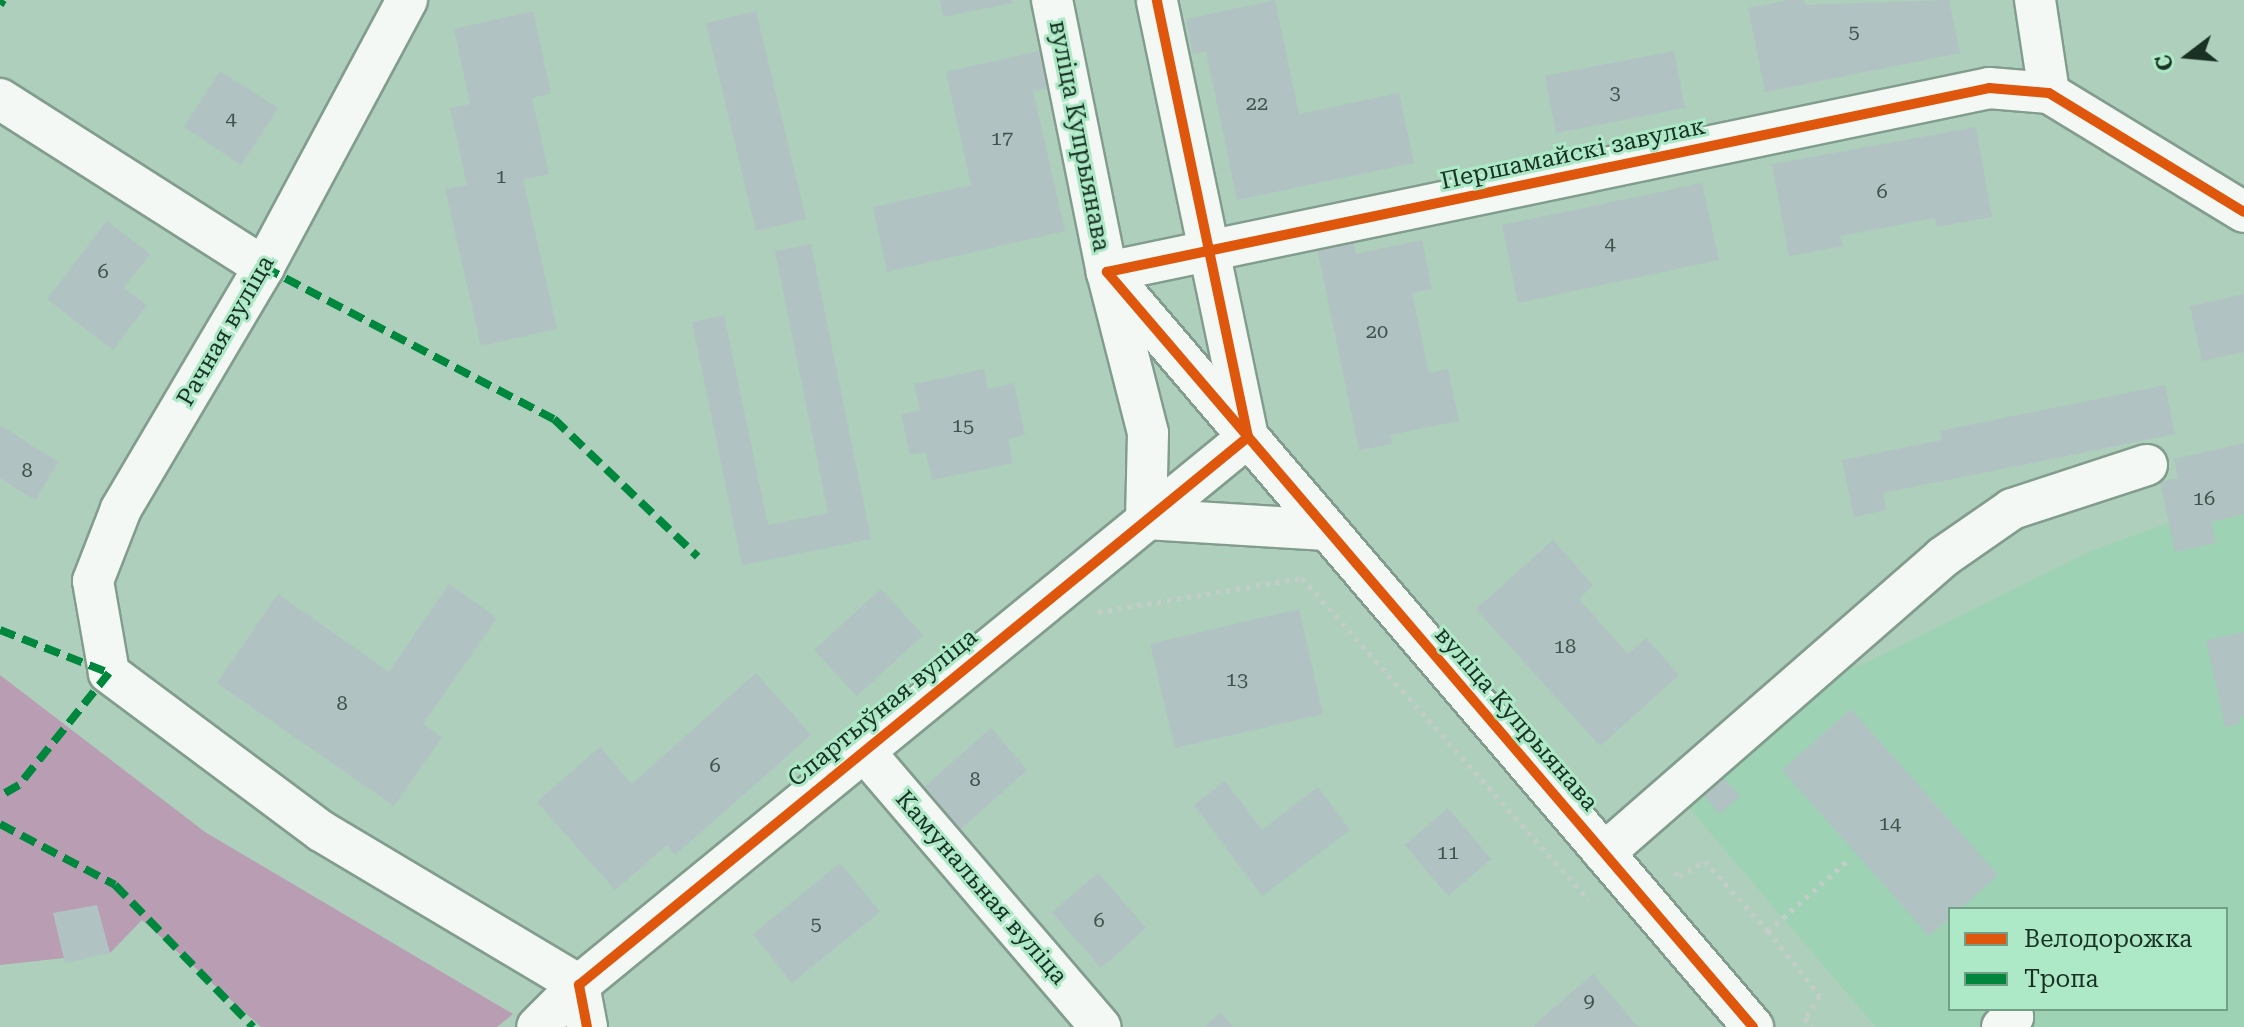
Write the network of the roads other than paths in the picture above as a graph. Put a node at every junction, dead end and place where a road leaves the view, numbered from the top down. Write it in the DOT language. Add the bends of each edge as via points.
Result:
graph roads {
  1 [pos="407,0"];
  2 [pos="1052,0"];
  3 [pos="1157,0"];
  4 [pos="2035,0"];
  5 [pos="2049,93"];
  6 [pos="0,99"];
  7 [pos="2244,212"];
  8 [pos="1206,251"];
  9 [pos="264,267"];
  10 [pos="1107,272"];
  11 [pos="1248,437"];
  12 [pos="2147,465"];
  13 [pos="1146,519"];
  14 [pos="1327,530"];
  15 [pos="863,750"];
  16 [pos="1604,853"];
  17 [pos="579,985"];
  18 [pos="2012,1011"];
  19 [pos="537,1027"];
  20 [pos="587,1027"];
  21 [pos="1100,1027"];
  22 [pos="1753,1027"];
  23 [pos="2002,1027"];
  1 -- 9 [label="street, Рачная вуліца"];
  2 -- 10 [label="street, вуліца Купрыянава"];
  3 -- 8 [label="street, вуліца Купрыянава"];
  4 -- 5 [label="street"];
  5 -- 7 [label="street"];
  5 -- 8 [label="street, Першамайскі завулак" via="1989,88"];
  6 -- 9 [label="street"];
  8 -- 10 [label="street, Першамайскі завулак"];
  8 -- 11 [label="street, вуліца Купрыянава"];
  9 -- 17 [label="street, Рачная вуліца" via="121,509 93,581 109,673 321,831"];
  10 -- 11 [label="street, вуліца Купрыянава"];
  10 -- 13 [label="street, вуліца Купрыянава" via="1148,433"];
  11 -- 13 [label="street, Спартыўная вуліца"];
  11 -- 14 [label="street, вуліца Купрыянава"];
  12 -- 16 [label="street" via="2012,509 1943,557"];
  13 -- 14 [label="street"];
  13 -- 15 [label="street, Спартыўная вуліца"];
  14 -- 16 [label="street, вуліца Купрыянава"];
  15 -- 17 [label="street, Спартыўная вуліца"];
  15 -- 21 [label="street, Камунальная вуліца"];
  16 -- 22 [label="street, вуліца Купрыянава"];
  17 -- 19 [label="street, Спартыўная вуліца"];
  17 -- 20 [label="street"];
  18 -- 23 [label="street" via="2013,1017"];
}
